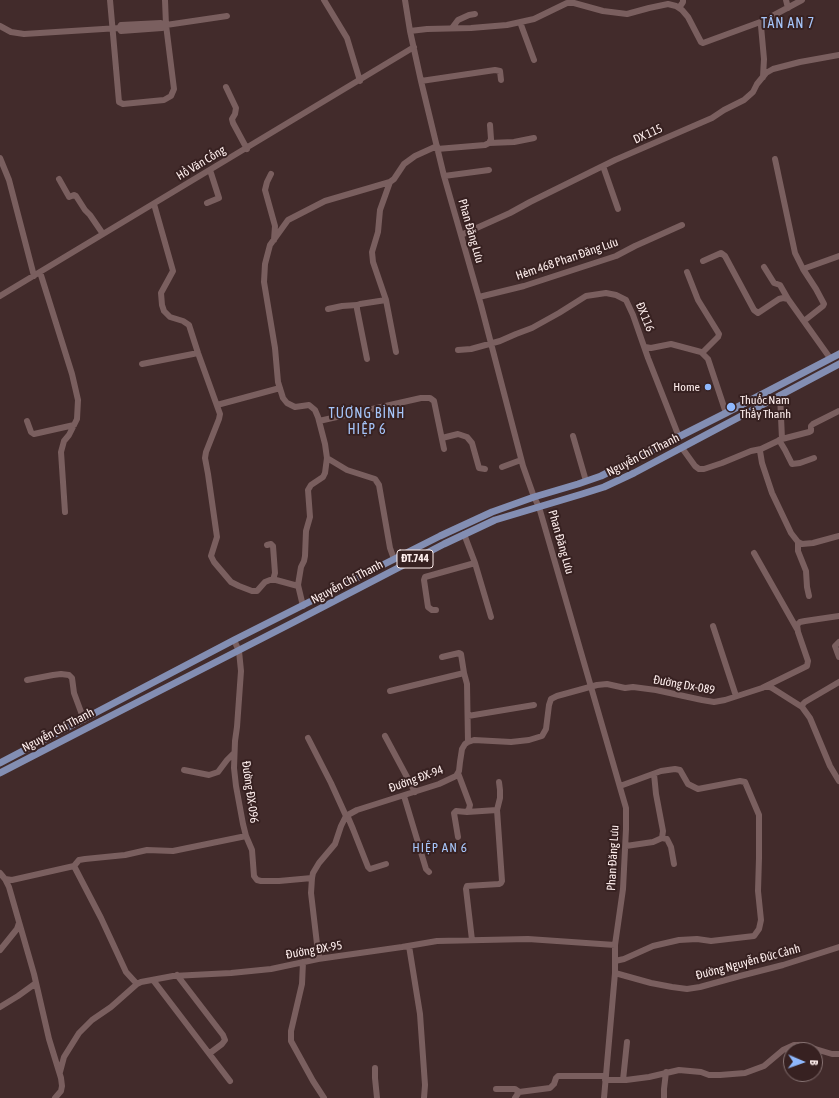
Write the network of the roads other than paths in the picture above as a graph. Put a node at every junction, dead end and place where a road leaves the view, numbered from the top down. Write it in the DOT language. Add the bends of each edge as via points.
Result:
graph roads {
  1 [pos="110,0"];
  2 [pos="165,0"];
  3 [pos="324,0"];
  4 [pos="405,0"];
  5 [pos="682,0"];
  6 [pos="786,0"];
  7 [pos="802,0"];
  8 [pos="679,8"];
  9 [pos="788,8"];
  10 [pos="474,14"];
  11 [pos="227,16"];
  12 [pos="763,21"];
  13 [pos="520,22"];
  14 [pos="165,25"];
  15 [pos="0,26"];
  16 [pos="115,28"];
  17 [pos="452,28"];
  18 [pos="410,31"];
  19 [pos="414,47"];
  20 [pos="839,55"];
  21 [pos="534,60"];
  22 [pos="763,77"];
  23 [pos="360,80"];
  24 [pos="501,80"];
  25 [pos="421,82"];
  26 [pos="226,87"];
  27 [pos="490,125"];
  28 [pos="534,138"];
  29 [pos="489,143"];
  30 [pos="437,147"];
  31 [pos="246,148"];
  32 [pos="0,158"];
  33 [pos="775,159"];
  34 [pos="602,166"];
  35 [pos="210,170"];
  36 [pos="489,170"];
  37 [pos="271,174"];
  38 [pos="444,176"];
  39 [pos="59,180"];
  40 [pos="390,182"];
  41 [pos="207,203"];
  42 [pos="154,204"];
  43 [pos="618,209"];
  44 [pos="682,225"];
  45 [pos="103,234"];
  46 [pos="461,235"];
  47 [pos="274,240"];
  48 [pos="839,256"];
  49 [pos="703,261"];
  50 [pos="764,267"];
  51 [pos="803,270"];
  52 [pos="40,272"];
  53 [pos="687,272"];
  54 [pos="34,276"];
  55 [pos="0,296"];
  56 [pos="479,297"];
  57 [pos="788,299"];
  58 [pos="386,300"];
  59 [pos="357,305"];
  60 [pos="328,309"];
  61 [pos="804,321"];
  62 [pos="491,344"];
  63 [pos="645,348"];
  64 [pos="458,350"];
  65 [pos="396,352"];
  66 [pos="198,353"];
  67 [pos="702,353"];
  68 [pos="839,354"];
  69 [pos="367,358"];
  70 [pos="830,358"];
  71 [pos="142,364"];
  72 [pos="839,364"];
  73 [pos="776,386"];
  74 [pos="280,388"];
  75 [pos="780,395"];
  76 [pos="217,405"];
  77 [pos="839,411"];
  78 [pos="726,413"];
  79 [pos="27,421"];
  80 [pos="319,422"];
  81 [pos="74,425"];
  82 [pos="573,436"];
  83 [pos="679,437"];
  84 [pos="442,438"];
  85 [pos="781,439"];
  86 [pos="682,448"];
  87 [pos="444,449"];
  88 [pos="761,449"];
  89 [pos="327,458"];
  90 [pos="814,458"];
  91 [pos="522,460"];
  92 [pos="502,467"];
  93 [pos="485,469"];
  94 [pos="586,481"];
  95 [pos="534,497"];
  96 [pos="539,507"];
  97 [pos="65,512"];
  98 [pos="464,534"];
  99 [pos="839,536"];
  100 [pos="798,542"];
  101 [pos="267,545"];
  102 [pos="754,553"];
  103 [pos="394,559"];
  104 [pos="475,563"];
  105 [pos="398,568"];
  106 [pos="273,580"];
  107 [pos="298,586"];
  108 [pos="809,596"];
  109 [pos="303,606"];
  110 [pos="436,610"];
  111 [pos="839,616"];
  112 [pos="491,617"];
  113 [pos="713,626"];
  114 [pos="797,630"];
  115 [pos="234,640"];
  116 [pos="839,642"];
  117 [pos="239,651"];
  118 [pos="442,657"];
  119 [pos="839,657"];
  120 [pos="464,673"];
  121 [pos="27,680"];
  122 [pos="839,682"];
  123 [pos="591,686"];
  124 [pos="767,686"];
  125 [pos="390,691"];
  126 [pos="736,696"];
  127 [pos="534,705"];
  128 [pos="802,707"];
  129 [pos="468,716"];
  130 [pos="84,720"];
  131 [pos="385,736"];
  132 [pos="308,738"];
  133 [pos="468,742"];
  134 [pos="234,753"];
  135 [pos="0,763"];
  136 [pos="184,770"];
  137 [pos="837,772"];
  138 [pos="458,773"];
  139 [pos="0,774"];
  140 [pos="654,774"];
  141 [pos="839,781"];
  142 [pos="499,782"];
  143 [pos="620,786"];
  144 [pos="415,792"];
  145 [pos="404,796"];
  146 [pos="497,810"];
  147 [pos="466,812"];
  148 [pos="346,816"];
  149 [pos="246,836"];
  150 [pos="458,837"];
  151 [pos="662,838"];
  152 [pos="626,846"];
  153 [pos="386,864"];
  154 [pos="674,864"];
  155 [pos="74,866"];
  156 [pos="429,872"];
  157 [pos="0,873"];
  158 [pos="312,878"];
  159 [pos="5,879"];
  160 [pos="19,921"];
  161 [pos="472,940"];
  162 [pos="615,945"];
  163 [pos="409,946"];
  164 [pos="839,947"];
  165 [pos="0,950"];
  166 [pos="318,959"];
  167 [pos="615,961"];
  168 [pos="303,962"];
  169 [pos="615,973"];
  170 [pos="177,976"];
  171 [pos="153,980"];
  172 [pos="36,983"];
  173 [pos="137,984"];
  174 [pos="0,1007"];
  175 [pos="627,1042"];
  176 [pos="210,1053"];
  177 [pos="839,1054"];
  178 [pos="375,1068"];
  179 [pos="60,1072"];
  180 [pos="666,1072"];
  181 [pos="606,1078"];
  182 [pos="623,1080"];
  183 [pos="230,1081"];
  184 [pos="496,1089"];
  185 [pos="519,1092"];
  186 [pos="55,1098"];
  187 [pos="324,1098"];
  188 [pos="377,1098"];
  189 [pos="424,1098"];
  190 [pos="515,1098"];
  191 [pos="604,1098"];
  192 [pos="664,1098"];
  1 -- 16 [label="street"];
  2 -- 14 [label="street"];
  3 -- 23 [label="street" via="347,38"];
  4 -- 18 [label="street, Phan Đăng Lưu"];
  5 -- 8 [label="street"];
  6 -- 9 [label="street"];
  7 -- 9 [label="street"];
  8 -- 12 [label="street" via="688,17 703,43"];
  8 -- 13 [label="street" via="668,4 627,14 567,3 534,19"];
  9 -- 12 [label="street"];
  10 -- 17 [label="street" via="458,20"];
  11 -- 14 [label="street"];
  12 -- 22 [label="street"];
  13 -- 17 [label="street"];
  13 -- 21 [label="street"];
  14 -- 16 [label="street" via="121,25"];
  14 -- 16 [label="street" via="174,88 172,96 164,100 123,104 119,102"];
  15 -- 16 [label="street" via="11,32 24,34"];
  17 -- 18 [label="street"];
  18 -- 19 [label="street, Phan Đăng Lưu"];
  19 -- 23 [label="street, Hồ Văn Cống"];
  19 -- 25 [label="street, Phan Đăng Lưu"];
  20 -- 22 [label="street, DX 115" via="773,69"];
  22 -- 34 [label="street, DX 115" via="744,100 712,118"];
  23 -- 31 [label="street, Hồ Văn Cống"];
  24 -- 25 [label="street" via="500,71 495,70"];
  25 -- 30 [label="street, Phan Đăng Lưu"];
  26 -- 31 [label="street" via="236,108 233,123"];
  27 -- 29 [label="street"];
  28 -- 29 [label="street"];
  29 -- 30 [label="street"];
  30 -- 38 [label="street, Phan Đăng Lưu"];
  30 -- 40 [label="street" via="415,156 404,164"];
  31 -- 35 [label="street, Hồ Văn Cống"];
  32 -- 54 [label="street" via="9,180"];
  33 -- 51 [label="street" via="793,248"];
  34 -- 43 [label="street"];
  34 -- 46 [label="street, DX 115"];
  35 -- 41 [label="street" via="219,198"];
  35 -- 42 [label="street, Hồ Văn Cống"];
  36 -- 38 [label="street"];
  37 -- 47 [label="street" via="265,190 275,226"];
  38 -- 46 [label="street, Phan Đăng Lưu"];
  39 -- 45 [label="street" via="69,197 76,196"];
  40 -- 47 [label="street" via="325,201 288,220"];
  40 -- 58 [label="street" via="380,210 378,232 372,252 374,267"];
  42 -- 45 [label="street, Hồ Văn Cống"];
  42 -- 66 [label="street" via="174,271 161,293 162,305 170,317 189,325"];
  44 -- 56 [label="street, Hẻm 468 Phan Đăng Lưu" via="616,256 524,286"];
  45 -- 52 [label="street, Hồ Văn Cống"];
  46 -- 56 [label="street, Phan Đăng Lưu"];
  47 -- 74 [label="street" via="265,264 264,282"];
  48 -- 51 [label="street"];
  49 -- 57 [label="street" via="721,253 725,256 758,313 783,298"];
  50 -- 57 [label="street" via="774,284 780,285"];
  51 -- 61 [label="street" via="824,304"];
  52 -- 54 [label="street, Hồ Văn Cống"];
  52 -- 81 [label="street" via="77,393 78,411"];
  53 -- 67 [label="street" via="698,300 719,334"];
  54 -- 55 [label="street, Hồ Văn Cống"];
  56 -- 62 [label="street, Phan Đăng Lưu"];
  57 -- 61 [label="street"];
  58 -- 59 [label="street"];
  58 -- 65 [label="street"];
  59 -- 60 [label="street"];
  59 -- 69 [label="street"];
  61 -- 70 [label="street"];
  62 -- 63 [label="street, ĐX 116" via="532,328 586,296 606,293 626,300"];
  62 -- 64 [label="street, ĐX 116"];
  62 -- 91 [label="street, Phan Đăng Lưu"];
  63 -- 67 [label="street" via="672,344"];
  63 -- 83 [label="street, ĐX 116"];
  66 -- 71 [label="street"];
  66 -- 76 [label="street"];
  67 -- 78 [label="street" via="708,359"];
  68 -- 70 [label="main road, Nguyễn Chí Thanh / ĐT.744"];
  70 -- 73 [label="main road, Nguyễn Chí Thanh / ĐT.744"];
  72 -- 75 [label="main road, Nguyễn Chí Thanh / ĐT.744"];
  73 -- 75 [label="main road"];
  73 -- 78 [label="main road, Nguyễn Chí Thanh / ĐT.744"];
  74 -- 76 [label="street"];
  74 -- 80 [label="street" via="286,403 295,407 309,405 315,410"];
  75 -- 85 [label="street"];
  75 -- 86 [label="main road, Nguyễn Chí Thanh / ĐT.744"];
  76 -- 106 [label="street" via="219,419 205,458 217,537 211,556 231,582 239,586 257,591 265,582"];
  77 -- 85 [label="street" via="813,424 809,432"];
  78 -- 83 [label="main road, Nguyễn Chí Thanh / ĐT.744"];
  79 -- 81 [label="street" via="34,434"];
  80 -- 84 [label="street" via="430,398 434,401"];
  80 -- 89 [label="street"];
  81 -- 97 [label="street" via="64,441 61,452"];
  82 -- 94 [label="street"];
  83 -- 94 [label="main road, Nguyễn Chí Thanh / ĐT.744"];
  84 -- 87 [label="street"];
  84 -- 93 [label="street" via="458,434 467,437 472,443 479,468"];
  85 -- 88 [label="street"];
  85 -- 90 [label="street" via="792,464"];
  86 -- 88 [label="street" via="695,466 704,469"];
  86 -- 96 [label="main road, Nguyễn Chí Thanh / ĐT.744" via="604,487"];
  88 -- 100 [label="street" via="760,456 772,493"];
  89 -- 103 [label="street" via="347,470 375,479"];
  89 -- 107 [label="street" via="325,474 308,490 310,517"];
  91 -- 92 [label="street"];
  91 -- 95 [label="street, Phan Đăng Lưu"];
  94 -- 95 [label="main road, Nguyễn Chí Thanh / ĐT.744"];
  95 -- 96 [label="street, Phan Đăng Lưu"];
  95 -- 103 [label="main road, Nguyễn Chí Thanh / ĐT.744" via="492,512"];
  96 -- 98 [label="main road, Nguyễn Chí Thanh / ĐT.744" via="495,520"];
  96 -- 123 [label="street, Phan Đăng Lưu"];
  98 -- 104 [label="street"];
  98 -- 105 [label="main road, Nguyễn Chí Thanh / ĐT.744"];
  99 -- 100 [label="street" via="813,543"];
  100 -- 108 [label="street" via="798,550 806,571"];
  101 -- 106 [label="street" via="273,546"];
  102 -- 114 [label="street"];
  103 -- 105 [label="main road"];
  103 -- 109 [label="main road, Nguyễn Chí Thanh / ĐT.744"];
  104 -- 110 [label="street" via="425,577 428,607"];
  104 -- 112 [label="street"];
  105 -- 117 [label="main road, Nguyễn Chí Thanh / ĐT.744"];
  106 -- 107 [label="street"];
  107 -- 109 [label="street"];
  109 -- 115 [label="main road, Nguyễn Chí Thanh / ĐT.744"];
  111 -- 114 [label="street" via="800,622"];
  113 -- 126 [label="street"];
  114 -- 124 [label="street, Đường Dx-089" via="808,661 807,666"];
  115 -- 117 [label="street, Đường ĐX-096"];
  115 -- 130 [label="main road, Nguyễn Chí Thanh / ĐT.744"];
  116 -- 119 [label="street" via="834,646"];
  117 -- 134 [label="street, Đường ĐX-096" via="241,671"];
  117 -- 139 [label="main road, Nguyễn Chí Thanh / ĐT.744"];
  118 -- 120 [label="street" via="461,654"];
  120 -- 125 [label="street"];
  120 -- 129 [label="street"];
  121 -- 130 [label="street" via="69,675"];
  122 -- 128 [label="street" via="805,702"];
  123 -- 126 [label="street, Đường Dx-089" via="607,684 656,690 714,702"];
  123 -- 133 [label="street" via="551,699 546,729 542,736 511,742"];
  123 -- 143 [label="street, Phan Đăng Lưu"];
  124 -- 126 [label="street, Đường Dx-089"];
  124 -- 128 [label="street"];
  127 -- 129 [label="street"];
  128 -- 137 [label="street" via="810,718 830,766"];
  129 -- 133 [label="street"];
  130 -- 135 [label="main road, Nguyễn Chí Thanh / ĐT.744"];
  131 -- 144 [label="street"];
  132 -- 148 [label="street"];
  133 -- 138 [label="street, Đường ĐX-94" via="462,750"];
  134 -- 136 [label="street" via="218,772 208,776"];
  134 -- 149 [label="street, Đường ĐX-096" via="236,786"];
  137 -- 141 [label="street"];
  138 -- 144 [label="street, Đường ĐX-94" via="439,784"];
  138 -- 147 [label="street" via="470,804 470,809"];
  140 -- 143 [label="street"];
  140 -- 151 [label="street"];
  140 -- 167 [label="street" via="680,770 688,784 698,789 744,782 759,815 758,891 761,920 754,936 711,941 679,940 652,946"];
  142 -- 146 [label="street" via="500,798"];
  143 -- 152 [label="street, Phan Đăng Lưu" via="626,808"];
  144 -- 145 [label="street, Đường ĐX-94"];
  145 -- 148 [label="street, Đường ĐX-94" via="357,810"];
  145 -- 156 [label="street" via="426,870"];
  146 -- 147 [label="street"];
  146 -- 161 [label="street" via="502,881 499,884 467,886"];
  147 -- 150 [label="street" via="454,813"];
  148 -- 153 [label="street" via="354,829 368,867 370,869"];
  148 -- 158 [label="street" via="335,844 319,863"];
  149 -- 155 [label="street" via="173,851 147,850 79,860"];
  149 -- 158 [label="street, Đường ĐX-096" via="252,850 254,876 257,880"];
  151 -- 152 [label="street"];
  151 -- 154 [label="street" via="667,839 671,846"];
  152 -- 162 [label="street, Phan Đăng Lưu"];
  155 -- 159 [label="street" via="12,880"];
  155 -- 173 [label="street" via="126,972"];
  157 -- 159 [label="street, Đường ĐX-95"];
  158 -- 166 [label="street" via="311,893"];
  159 -- 160 [label="street, Đường ĐX-95"];
  160 -- 165 [label="street" via="18,929"];
  160 -- 172 [label="street, Đường ĐX-95"];
  161 -- 162 [label="street, Đường ĐX-95" via="528,939"];
  161 -- 163 [label="street, Đường ĐX-95" via="437,941"];
  162 -- 167 [label="street, Phan Đăng Lưu"];
  163 -- 166 [label="street, Đường ĐX-95"];
  163 -- 189 [label="street" via="420,1014"];
  164 -- 169 [label="street, Đường Nguyễn Đức Cảnh" via="783,966 687,989 650,983"];
  166 -- 168 [label="street, Đường ĐX-95"];
  167 -- 169 [label="street, Phan Đăng Lưu"];
  168 -- 170 [label="street, Đường ĐX-95" via="264,970"];
  168 -- 187 [label="street" via="302,984 291,1041"];
  169 -- 181 [label="street, Phan Đăng Lưu"];
  170 -- 171 [label="street, Đường ĐX-95"];
  170 -- 176 [label="street" via="224,1035 225,1040 222,1044"];
  171 -- 173 [label="street, Đường ĐX-95"];
  171 -- 176 [label="street"];
  172 -- 174 [label="street"];
  172 -- 179 [label="street, Đường ĐX-95" via="49,1039"];
  173 -- 179 [label="street, Đường ĐX-95" via="79,1033 64,1057"];
  175 -- 182 [label="street"];
  176 -- 183 [label="street"];
  177 -- 180 [label="street" via="794,1045 783,1050 764,1066 745,1073 709,1075 679,1070"];
  178 -- 188 [label="street"];
  179 -- 186 [label="street, Đường ĐX-95" via="62,1086"];
  180 -- 182 [label="street"];
  180 -- 192 [label="street"];
  181 -- 182 [label="street"];
  181 -- 185 [label="street" via="558,1076 550,1088"];
  181 -- 191 [label="street, Phan Đăng Lưu"];
  184 -- 185 [label="street" via="515,1089"];
  185 -- 190 [label="street"];
}
